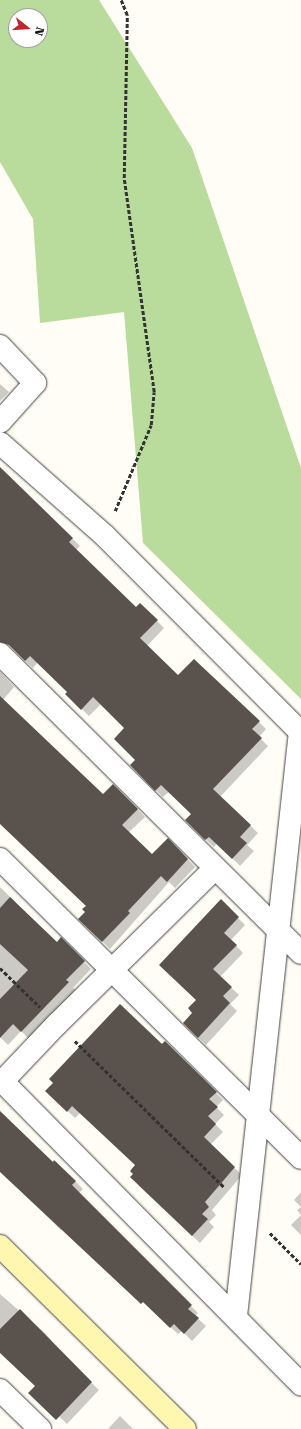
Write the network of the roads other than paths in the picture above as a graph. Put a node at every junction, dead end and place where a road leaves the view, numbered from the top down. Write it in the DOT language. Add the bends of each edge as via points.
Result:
graph roads {
  1 [pos="0,346"];
  2 [pos="0,422"];
  3 [pos="0,443"];
  4 [pos="0,654"];
  5 [pos="301,732"];
  6 [pos="0,859"];
  7 [pos="214,869"];
  8 [pos="278,931"];
  9 [pos="301,953"];
  10 [pos="113,970"];
  11 [pos="1,1081"];
  12 [pos="257,1114"];
  13 [pos="301,1158"];
  14 [pos="0,1246"];
  15 [pos="236,1316"];
  16 [pos="301,1384"];
  17 [pos="0,1390"];
  18 [pos="40,1429"];
  19 [pos="185,1429"];
  1 -- 2 [label="street" via="35,383"];
  3 -- 5 [label="street" via="105,536"];
  4 -- 7 [label="street"];
  5 -- 8 [label="street"];
  6 -- 10 [label="street"];
  7 -- 8 [label="street"];
  7 -- 10 [label="street"];
  8 -- 9 [label="street"];
  8 -- 12 [label="street"];
  10 -- 11 [label="street"];
  10 -- 12 [label="street"];
  11 -- 15 [label="street"];
  12 -- 13 [label="street"];
  12 -- 15 [label="street"];
  14 -- 19 [label="street"];
  15 -- 16 [label="street"];
  17 -- 18 [label="street"];
}
